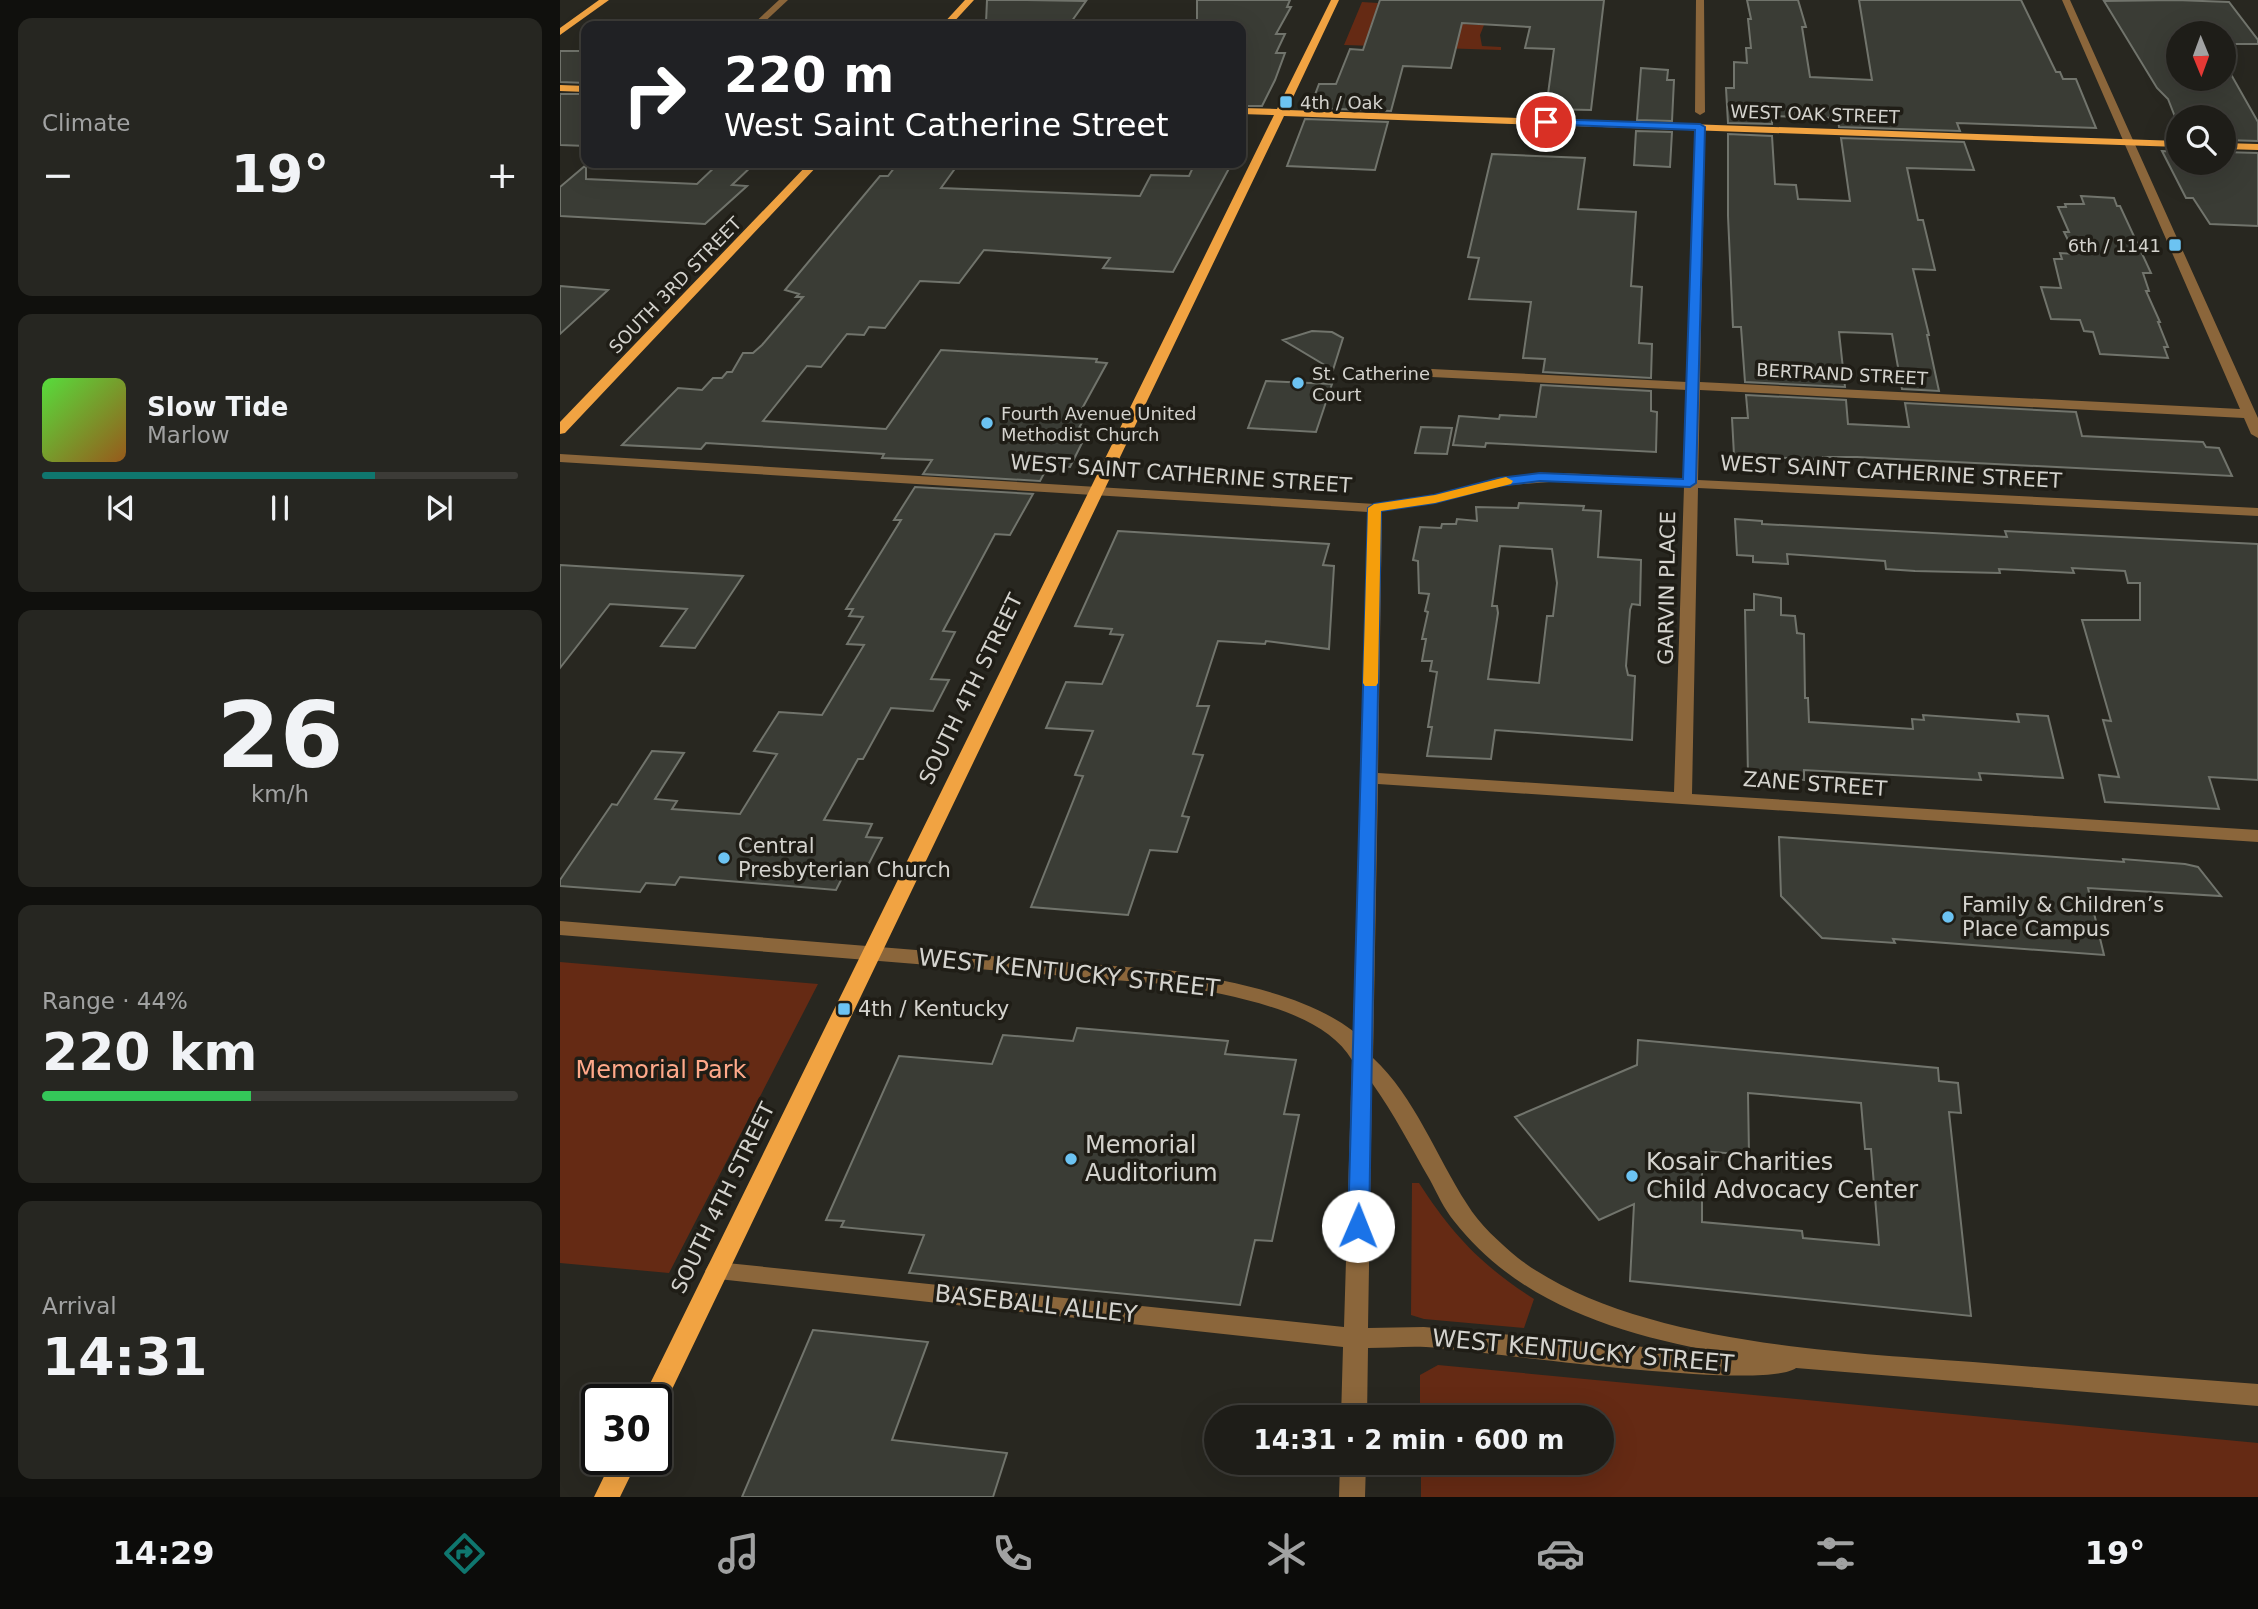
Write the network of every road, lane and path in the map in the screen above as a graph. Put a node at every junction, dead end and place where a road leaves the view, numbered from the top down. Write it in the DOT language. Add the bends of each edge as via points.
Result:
graph roads {
  1 [pos="605,0"];
  2 [pos="784,0"];
  3 [pos="970,0"];
  4 [pos="1335,0"];
  5 [pos="1700,0"];
  6 [pos="2066,0"];
  7 [pos="761,21"];
  8 [pos="950,21"];
  9 [pos="560,32"];
  10 [pos="560,88"];
  11 [pos="581,89"];
  12 [pos="1246,111"];
  13 [pos="1281,113"];
  14 [pos="1700,120"];
  15 [pos="2129,142"];
  16 [pos="2166,143"];
  17 [pos="2236,146"];
  18 [pos="2258,147"];
  19 [pos="810,168"];
  20 [pos="1432,373"];
  21 [pos="1693,385"];
  22 [pos="2249,414"];
  23 [pos="560,430"];
  24 [pos="2258,435"];
  25 [pos="560,458"];
  26 [pos="1690,483"];
  27 [pos="1097,491"];
  28 [pos="1374,508"];
  29 [pos="2258,512"];
  30 [pos="1368,778"];
  31 [pos="1684,798"];
  32 [pos="2258,836"];
  33 [pos="560,928"];
  34 [pos="871,954"];
  35 [pos="1362,1060"];
  36 [pos="717,1271"];
  37 [pos="1356,1338"];
  38 [pos="1810,1360"];
  39 [pos="662,1384"];
  40 [pos="2258,1395"];
  41 [pos="1354,1405"];
  42 [pos="618,1475"];
  43 [pos="1353,1475"];
  44 [pos="607,1497"];
  45 [pos="1352,1497"];
  1 -- 9 [label="main road"];
  2 -- 7 [label="street"];
  3 -- 8 [label="main road"];
  4 -- 13 [label="main road, SOUTH 4TH STREET"];
  5 -- 14 [label="street, GARVIN PLACE"];
  6 -- 15 [label="street"];
  10 -- 11 [label="main road"];
  12 -- 13 [label="main road, WEST OAK STREET"];
  13 -- 14 [label="main road, WEST OAK STREET"];
  13 -- 27 [label="main road, SOUTH 4TH STREET"];
  14 -- 15 [label="main road, WEST OAK STREET"];
  14 -- 21 [label="street, GARVIN PLACE"];
  15 -- 16 [label="main road, WEST OAK STREET"];
  15 -- 22 [label="street"];
  17 -- 18 [label="main road"];
  19 -- 23 [label="main road, SOUTH 3RD STREET"];
  20 -- 21 [label="street, BERTRAND STREET"];
  21 -- 22 [label="street, BERTRAND STREET"];
  21 -- 26 [label="street, GARVIN PLACE"];
  22 -- 24 [label="street"];
  25 -- 27 [label="street, WEST SAINT CATHERINE STREET"];
  26 -- 28 [label="street, WEST SAINT CATHERINE STREET" via="1540,477"];
  26 -- 29 [label="street, WEST SAINT CATHERINE STREET"];
  26 -- 31 [label="street, GARVIN PLACE"];
  27 -- 28 [label="street, WEST SAINT CATHERINE STREET"];
  27 -- 34 [label="main road, SOUTH 4TH STREET"];
  28 -- 30 [label="street"];
  30 -- 31 [label="street, ZANE STREET"];
  30 -- 35 [label="street"];
  31 -- 32 [label="street, ZANE STREET"];
  33 -- 34 [label="street, WEST KENTUCKY STREET"];
  34 -- 35 [label="street, WEST KENTUCKY STREET" via="1176,978 1231,989 1328,1023 1352,1041"];
  34 -- 36 [label="main road, SOUTH 4TH STREET"];
  35 -- 37 [label="street"];
  35 -- 38 [label="street, WEST KENTUCKY STREET" via="1397,1102 1460,1213 1510,1264 1548,1289 1630,1324"];
  36 -- 37 [label="street, BASEBALL ALLEY"];
  36 -- 39 [label="main road, SOUTH 4TH STREET"];
  37 -- 38 [label="street, WEST KENTUCKY STREET" via="1424,1336 1724,1366"];
  37 -- 41 [label="street"];
  38 -- 40 [label="street, WEST KENTUCKY STREET"];
  42 -- 44 [label="main road"];
  43 -- 45 [label="street"];
}
